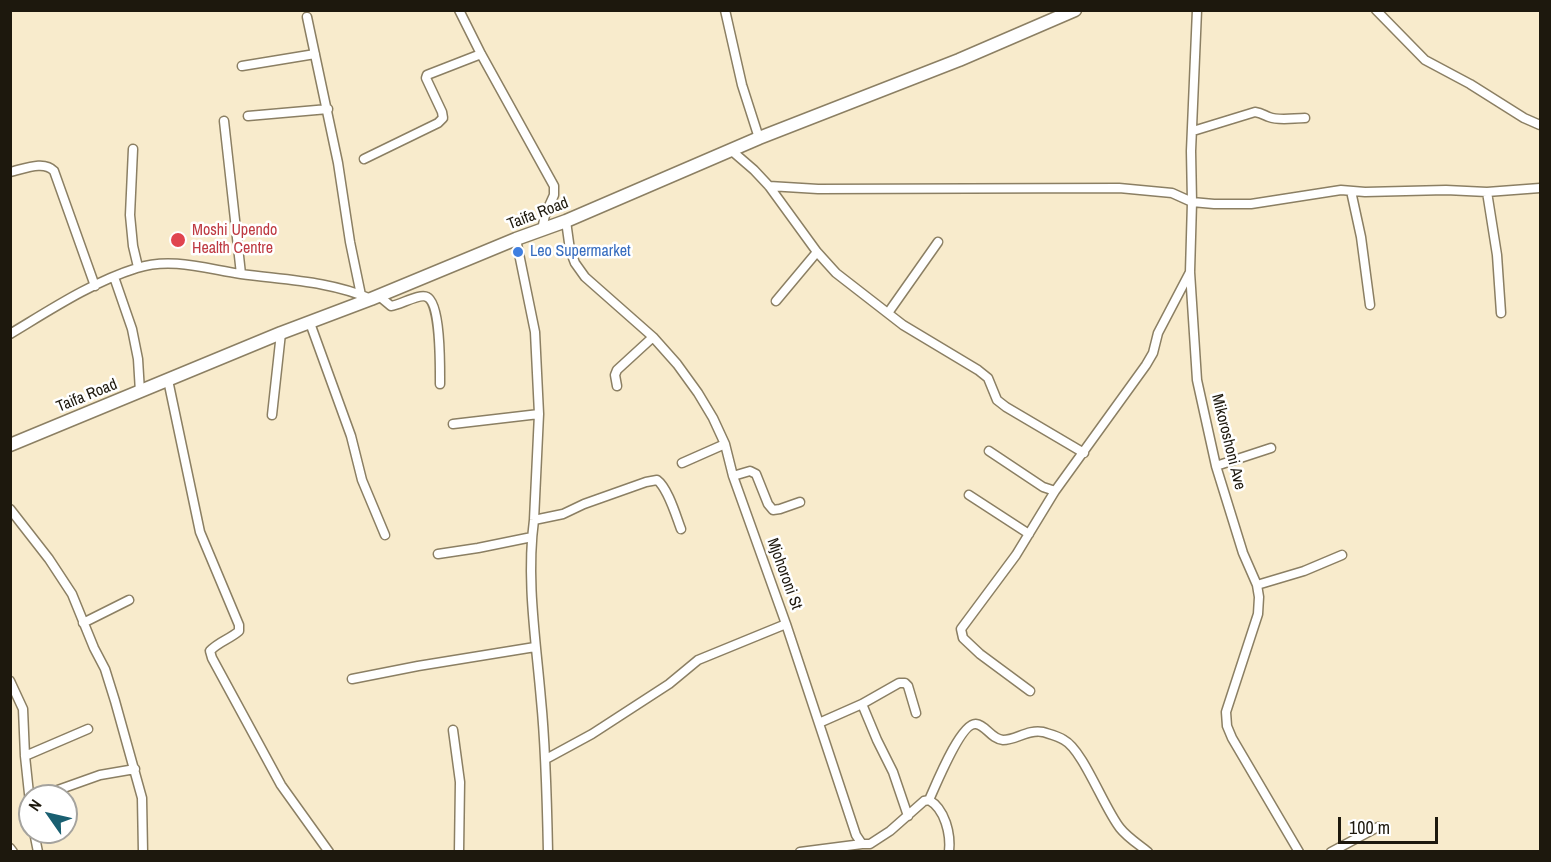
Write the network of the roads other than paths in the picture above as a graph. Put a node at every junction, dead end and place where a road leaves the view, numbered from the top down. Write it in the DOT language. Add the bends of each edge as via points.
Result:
graph roads {
  1 [pos="459,10"];
  2 [pos="725,10"];
  3 [pos="1075,10"];
  4 [pos="1197,10"];
  5 [pos="1376,10"];
  6 [pos="307,16"];
  7 [pos="315,54"];
  8 [pos="481,54"];
  9 [pos="242,66"];
  10 [pos="328,109"];
  11 [pos="248,116"];
  12 [pos="1305,118"];
  13 [pos="224,121"];
  14 [pos="1540,124"];
  15 [pos="1193,131"];
  16 [pos="759,138"];
  17 [pos="133,149"];
  18 [pos="732,151"];
  19 [pos="364,159"];
  20 [pos="10,172"];
  21 [pos="769,186"];
  22 [pos="1540,188"];
  23 [pos="1352,191"];
  24 [pos="1487,192"];
  25 [pos="1192,202"];
  26 [pos="566,221"];
  27 [pos="542,230"];
  28 [pos="516,239"];
  29 [pos="938,242"];
  30 [pos="817,252"];
  31 [pos="138,267"];
  32 [pos="1190,272"];
  33 [pos="241,274"];
  34 [pos="114,277"];
  35 [pos="95,286"];
  36 [pos="370,297"];
  37 [pos="776,301"];
  38 [pos="1370,305"];
  39 [pos="888,313"];
  40 [pos="1501,313"];
  41 [pos="310,323"];
  42 [pos="281,333"];
  43 [pos="10,334"];
  44 [pos="653,337"];
  45 [pos="168,380"];
  46 [pos="440,384"];
  47 [pos="617,386"];
  48 [pos="140,392"];
  49 [pos="539,414"];
  50 [pos="272,415"];
  51 [pos="453,424"];
  52 [pos="725,444"];
  53 [pos="10,445"];
  54 [pos="1271,448"];
  55 [pos="989,451"];
  56 [pos="1084,453"];
  57 [pos="682,463"];
  58 [pos="1216,466"];
  59 [pos="733,476"];
  60 [pos="1055,491"];
  61 [pos="969,495"];
  62 [pos="800,502"];
  63 [pos="10,509"];
  64 [pos="534,520"];
  65 [pos="681,530"];
  66 [pos="1029,534"];
  67 [pos="385,535"];
  68 [pos="532,537"];
  69 [pos="438,554"];
  70 [pos="1342,555"];
  71 [pos="1257,585"];
  72 [pos="129,600"];
  73 [pos="83,623"];
  74 [pos="786,624"];
  75 [pos="535,647"];
  76 [pos="352,679"];
  77 [pos="10,681"];
  78 [pos="1030,691"];
  79 [pos="862,704"];
  80 [pos="916,713"];
  81 [pos="819,723"];
  82 [pos="88,729"];
  83 [pos="453,730"];
  84 [pos="25,756"];
  85 [pos="546,759"];
  86 [pos="135,769"];
  87 [pos="28,784"];
  88 [pos="76,784"];
  89 [pos="929,800"];
  90 [pos="908,816"];
  91 [pos="1378,827"];
  92 [pos="857,847"];
  93 [pos="10,848"];
  94 [pos="13,852"];
  95 [pos="143,852"];
  96 [pos="329,852"];
  97 [pos="459,852"];
  98 [pos="548,852"];
  99 [pos="800,852"];
  100 [pos="949,852"];
  101 [pos="1148,852"];
  102 [pos="1299,852"];
  103 [pos="1331,852"];
  1 -- 8 [label="street"];
  2 -- 16 [label="street"];
  3 -- 16 [label="highway, Taifa Road"];
  4 -- 15 [label="street, Mikoroshoni Ave"];
  5 -- 14 [label="street" via="1425,60"];
  6 -- 7 [label="street"];
  7 -- 9 [label="street"];
  7 -- 10 [label="street"];
  8 -- 19 [label="street" via="426,78 442,112 438,123"];
  8 -- 27 [label="street" via="554,186"];
  10 -- 11 [label="street"];
  10 -- 36 [label="street" via="350,242"];
  12 -- 15 [label="street" via="1277,118 1255,112"];
  13 -- 33 [label="street"];
  15 -- 25 [label="street, Mikoroshoni Ave"];
  16 -- 18 [label="highway, Taifa Road"];
  17 -- 31 [label="street" via="130,214"];
  18 -- 21 [label="street"];
  18 -- 26 [label="highway, Taifa Road"];
  20 -- 35 [label="street" via="42,165 54,171"];
  21 -- 25 [label="street" via="1119,188 1172,193"];
  21 -- 30 [label="street"];
  22 -- 24 [label="street"];
  23 -- 24 [label="street"];
  23 -- 25 [label="street" via="1251,204"];
  23 -- 38 [label="street"];
  24 -- 40 [label="street"];
  25 -- 32 [label="street, Mikoroshoni Ave"];
  26 -- 27 [label="highway, Taifa Road"];
  26 -- 44 [label="street, Mjohoroni St" via="570,250 585,277"];
  27 -- 28 [label="highway, Taifa Road"];
  28 -- 36 [label="highway, Taifa Road"];
  28 -- 49 [label="street" via="535,333"];
  29 -- 39 [label="street"];
  30 -- 37 [label="street"];
  30 -- 39 [label="street" via="836,273"];
  31 -- 33 [label="street" via="165,263"];
  31 -- 34 [label="street"];
  32 -- 56 [label="street" via="1149,359"];
  32 -- 58 [label="street, Mikoroshoni Ave" via="1197,380"];
  33 -- 36 [label="street" via="294,279"];
  34 -- 35 [label="street"];
  34 -- 48 [label="street" via="132,329"];
  35 -- 43 [label="street"];
  36 -- 41 [label="highway, Taifa Road"];
  36 -- 46 [label="street" via="391,306 420,296 430,300 440,335"];
  39 -- 56 [label="street" via="978,370 988,378 997,400 1006,407"];
  41 -- 42 [label="highway, Taifa Road"];
  41 -- 67 [label="street" via="351,436 362,480"];
  42 -- 45 [label="highway, Taifa Road"];
  42 -- 50 [label="street"];
  44 -- 47 [label="street" via="617,370"];
  44 -- 52 [label="street, Mjohoroni St" via="698,393"];
  45 -- 48 [label="highway, Taifa Road"];
  45 -- 96 [label="street" via="200,532 239,625 234,636 210,651 212,658 281,785"];
  48 -- 53 [label="highway, Taifa Road"];
  49 -- 51 [label="street"];
  49 -- 64 [label="street"];
  52 -- 57 [label="street"];
  52 -- 59 [label="street, Mjohoroni St"];
  54 -- 58 [label="street"];
  55 -- 60 [label="street"];
  56 -- 60 [label="street"];
  58 -- 71 [label="street, Mikoroshoni Ave"];
  59 -- 62 [label="street" via="750,471 756,474 773,510"];
  59 -- 74 [label="street, Mjohoroni St"];
  60 -- 66 [label="street"];
  61 -- 66 [label="street"];
  63 -- 73 [label="street" via="72,594"];
  64 -- 65 [label="street" via="563,514 657,480"];
  64 -- 68 [label="street"];
  66 -- 78 [label="street" via="961,629 963,638 980,654"];
  68 -- 69 [label="street"];
  68 -- 75 [label="street"];
  70 -- 71 [label="street"];
  71 -- 102 [label="street, Mikoroshoni Ave" via="1258,614 1226,720 1232,738"];
  72 -- 73 [label="street"];
  73 -- 86 [label="street" via="105,669"];
  74 -- 81 [label="street, Mjohoroni St"];
  74 -- 85 [label="street" via="698,660 669,684"];
  75 -- 76 [label="street"];
  75 -- 85 [label="street"];
  77 -- 84 [label="street" via="23,709"];
  79 -- 80 [label="street" via="905,683"];
  79 -- 81 [label="street"];
  79 -- 90 [label="street"];
  81 -- 92 [label="street, Mjohoroni St"];
  82 -- 84 [label="street"];
  83 -- 97 [label="street" via="460,782"];
  84 -- 87 [label="street"];
  85 -- 98 [label="street"];
  86 -- 88 [label="street"];
  86 -- 95 [label="street" via="142,798"];
  89 -- 90 [label="street"];
  89 -- 100 [label="street" via="936,803 947,824"];
  89 -- 101 [label="street" via="947,760 972,724 1005,740 1040,731 1071,745 1121,829"];
  90 -- 92 [label="street" via="870,844"];
  91 -- 103 [label="street"];
  92 -- 99 [label="street"];
  93 -- 94 [label="street"];
}
